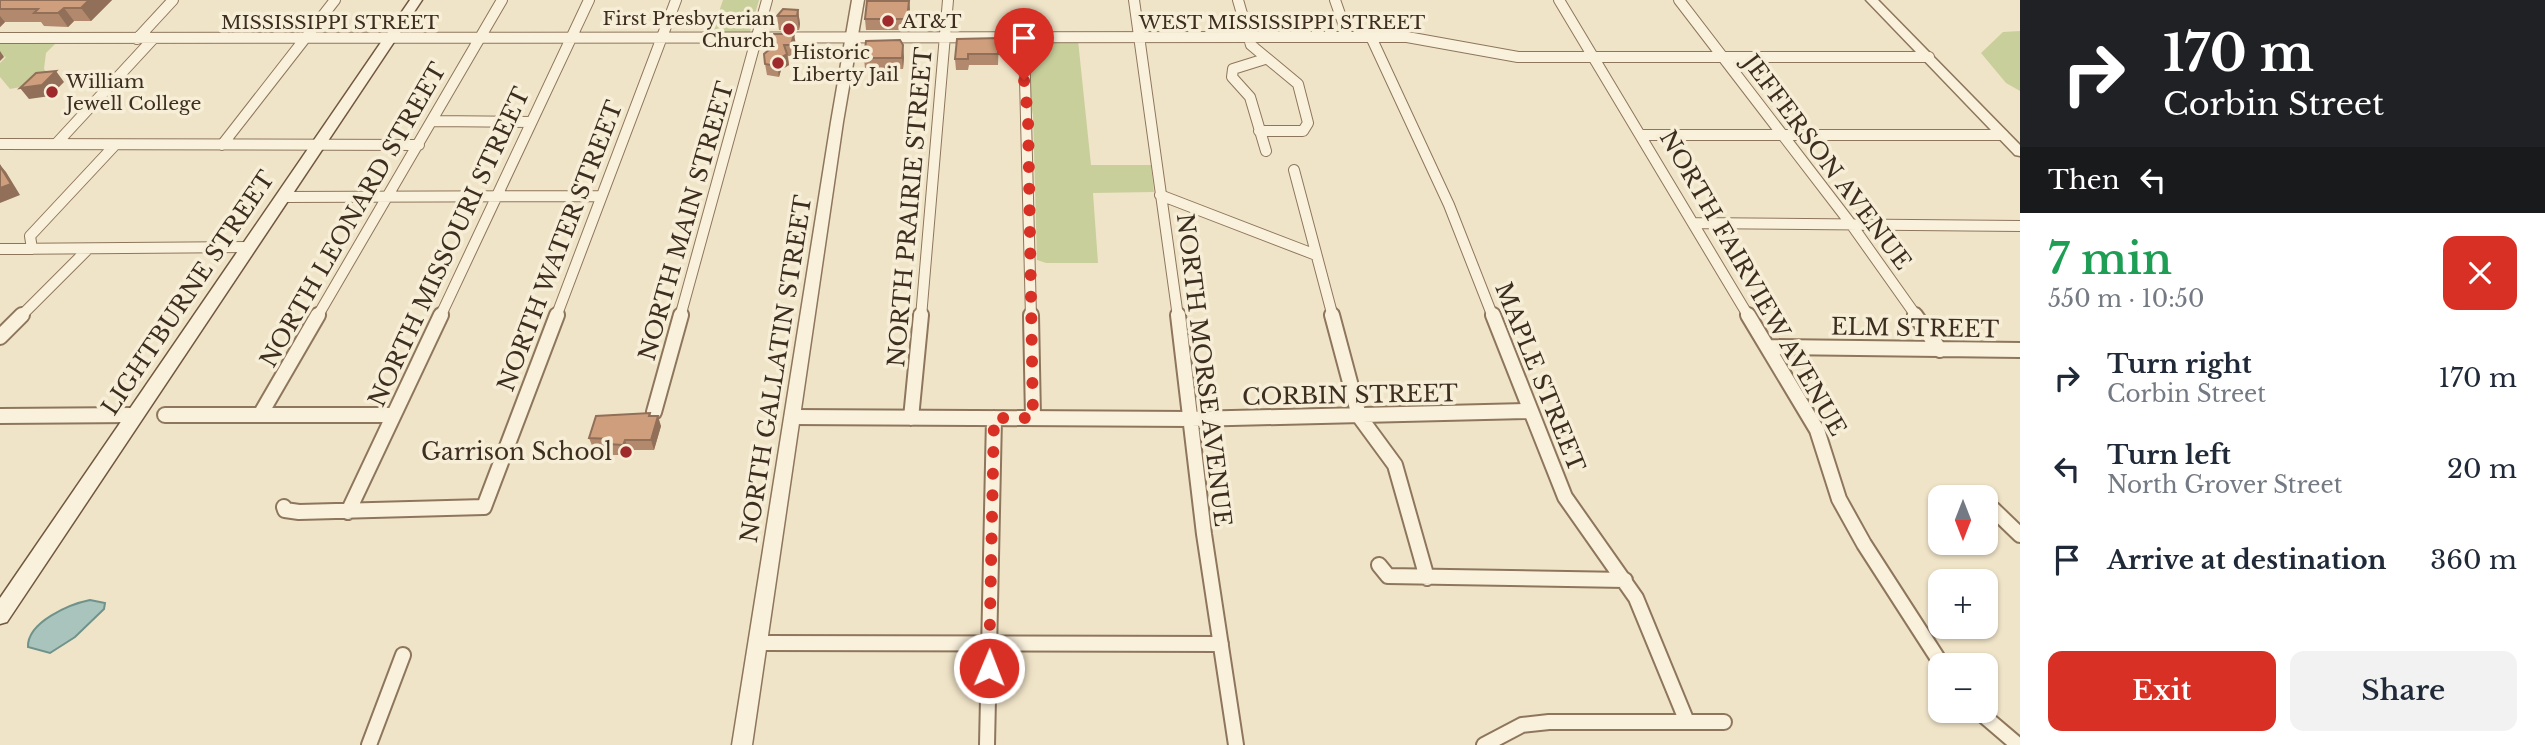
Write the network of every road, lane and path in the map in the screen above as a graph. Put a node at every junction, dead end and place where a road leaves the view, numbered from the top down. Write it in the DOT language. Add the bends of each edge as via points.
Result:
graph roads {
  1 [pos="173,0"];
  2 [pos="335,0"];
  3 [pos="416,0"];
  4 [pos="502,0"];
  5 [pos="589,0"];
  6 [pos="676,0"];
  7 [pos="767,0"];
  8 [pos="858,0"];
  9 [pos="948,0"];
  10 [pos="1134,0"];
  11 [pos="1238,0"];
  12 [pos="1335,0"];
  13 [pos="1559,0"];
  14 [pos="1679,0"];
  15 [pos="1872,0"];
  16 [pos="1248,37"];
  17 [pos="1348,37"];
  18 [pos="1371,37"];
  19 [pos="0,38"];
  20 [pos="571,38"];
  21 [pos="661,38"];
  22 [pos="759,38"];
  23 [pos="852,38"];
  24 [pos="1140,38"];
  25 [pos="137,39"];
  26 [pos="153,39"];
  27 [pos="480,39"];
  28 [pos="945,39"];
  29 [pos="1024,39"];
  30 [pos="303,40"];
  31 [pos="388,40"];
  32 [pos="1929,57"];
  33 [pos="1725,58"];
  34 [pos="1265,59"];
  35 [pos="1596,59"];
  36 [pos="433,121"];
  37 [pos="531,122"];
  38 [pos="1259,131"];
  39 [pos="1640,135"];
  40 [pos="1780,135"];
  41 [pos="2003,135"];
  42 [pos="0,144"];
  43 [pos="56,144"];
  44 [pos="114,145"];
  45 [pos="222,145"];
  46 [pos="317,145"];
  47 [pos="419,145"];
  48 [pos="1266,151"];
  49 [pos="2020,152"];
  50 [pos="1294,170"];
  51 [pos="1160,195"];
  52 [pos="496,196"];
  53 [pos="601,196"];
  54 [pos="283,197"];
  55 [pos="388,197"];
  56 [pos="1693,223"];
  57 [pos="1851,224"];
  58 [pos="2020,226"];
  59 [pos="249,247"];
  60 [pos="0,249"];
  61 [pos="32,249"];
  62 [pos="88,249"];
  63 [pos="1316,255"];
  64 [pos="0,337"];
  65 [pos="1768,348"];
  66 [pos="1940,350"];
  67 [pos="2020,350"];
  68 [pos="1531,411"];
  69 [pos="654,412"];
  70 [pos="134,415"];
  71 [pos="165,415"];
  72 [pos="260,415"];
  73 [pos="392,415"];
  74 [pos="0,416"];
  75 [pos="1359,416"];
  76 [pos="792,417"];
  77 [pos="911,418"];
  78 [pos="994,418"];
  79 [pos="1033,418"];
  80 [pos="1191,419"];
  81 [pos="284,507"];
  82 [pos="348,512"];
  83 [pos="1998,514"];
  84 [pos="2020,535"];
  85 [pos="1379,565"];
  86 [pos="1427,578"];
  87 [pos="1625,580"];
  88 [pos="0,615"];
  89 [pos="757,643"];
  90 [pos="989,643"];
  91 [pos="1221,644"];
  92 [pos="1934,653"];
  93 [pos="404,655"];
  94 [pos="1687,722"];
  95 [pos="1724,722"];
  96 [pos="1992,723"];
  97 [pos="369,745"];
  98 [pos="742,745"];
  99 [pos="987,745"];
  100 [pos="1236,745"];
  101 [pos="1484,745"];
  102 [pos="2018,745"];
  1 -- 25 [label="street"];
  2 -- 30 [label="street"];
  3 -- 31 [label="main road, LIGHTBURNE STREET"];
  4 -- 27 [label="street, NORTH LEONARD STREET"];
  5 -- 20 [label="street, NORTH MISSOURI STREET"];
  6 -- 21 [label="street, NORTH WATER STREET"];
  7 -- 22 [label="street, NORTH MAIN STREET"];
  8 -- 23 [label="street, NORTH GALLATIN STREET"];
  9 -- 28 [label="street, NORTH PRAIRIE STREET"];
  10 -- 24 [label="street, NORTH MORSE AVENUE"];
  11 -- 16 [label="street"];
  12 -- 17 [label="street"];
  13 -- 35 [label="street, NORTH FAIRVIEW AVENUE"];
  14 -- 33 [label="street, JEFFERSON AVENUE"];
  15 -- 32 [label="street"];
  16 -- 17 [label="street, WEST MISSISSIPPI STREET"];
  16 -- 24 [label="street, WEST MISSISSIPPI STREET"];
  16 -- 34 [label="street"];
  17 -- 18 [label="street, WEST MISSISSIPPI STREET"];
  18 -- 35 [label="street, WEST MISSISSIPPI STREET" via="1442,41 1508,57"];
  18 -- 68 [label="street, MAPLE STREET" via="1449,205"];
  19 -- 25 [label="street, MISSISSIPPI STREET"];
  20 -- 21 [label="street, MISSISSIPPI STREET"];
  20 -- 27 [label="street, MISSISSIPPI STREET"];
  20 -- 37 [label="street, NORTH MISSOURI STREET"];
  21 -- 22 [label="street, WEST MISSISSIPPI STREET"];
  21 -- 53 [label="street, NORTH WATER STREET"];
  22 -- 23 [label="street, WEST MISSISSIPPI STREET"];
  22 -- 69 [label="street, NORTH MAIN STREET"];
  23 -- 28 [label="street, WEST MISSISSIPPI STREET"];
  23 -- 76 [label="street, NORTH GALLATIN STREET"];
  24 -- 29 [label="street, WEST MISSISSIPPI STREET"];
  24 -- 51 [label="street, NORTH MORSE AVENUE"];
  25 -- 26 [label="street, MISSISSIPPI STREET"];
  26 -- 30 [label="street, MISSISSIPPI STREET"];
  26 -- 43 [label="street"];
  27 -- 31 [label="street, MISSISSIPPI STREET"];
  27 -- 36 [label="street, NORTH LEONARD STREET"];
  28 -- 29 [label="street, WEST MISSISSIPPI STREET"];
  28 -- 77 [label="street, NORTH PRAIRIE STREET"];
  29 -- 79 [label="street"];
  30 -- 31 [label="street, MISSISSIPPI STREET"];
  30 -- 45 [label="street"];
  31 -- 46 [label="main road, LIGHTBURNE STREET"];
  32 -- 33 [label="street, WEST MISSISSIPPI STREET"];
  32 -- 41 [label="street"];
  33 -- 35 [label="street, WEST MISSISSIPPI STREET"];
  33 -- 40 [label="street, JEFFERSON AVENUE"];
  34 -- 38 [label="street" via="1233,69 1232,77 1250,97"];
  34 -- 38 [label="street" via="1298,84 1308,123 1303,131"];
  35 -- 39 [label="street, NORTH FAIRVIEW AVENUE"];
  36 -- 37 [label="street"];
  36 -- 47 [label="street, NORTH LEONARD STREET"];
  37 -- 52 [label="street, NORTH MISSOURI STREET"];
  38 -- 48 [label="street"];
  39 -- 40 [label="street"];
  39 -- 56 [label="street, NORTH FAIRVIEW AVENUE"];
  40 -- 41 [label="street"];
  40 -- 57 [label="street, JEFFERSON AVENUE"];
  41 -- 49 [label="street"];
  42 -- 43 [label="street"];
  43 -- 44 [label="street"];
  44 -- 45 [label="street"];
  44 -- 61 [label="street" via="30,236"];
  45 -- 46 [label="street"];
  46 -- 47 [label="street"];
  46 -- 54 [label="main road, LIGHTBURNE STREET"];
  47 -- 55 [label="street, NORTH LEONARD STREET"];
  50 -- 63 [label="street"];
  51 -- 63 [label="street"];
  51 -- 80 [label="street, NORTH MORSE AVENUE"];
  52 -- 53 [label="street"];
  52 -- 55 [label="street"];
  52 -- 73 [label="street, NORTH MISSOURI STREET"];
  53 -- 82 [label="street, NORTH WATER STREET" via="484,507"];
  54 -- 55 [label="street"];
  54 -- 59 [label="main road, LIGHTBURNE STREET"];
  55 -- 72 [label="street, NORTH LEONARD STREET"];
  56 -- 57 [label="street"];
  56 -- 65 [label="street, NORTH FAIRVIEW AVENUE"];
  57 -- 58 [label="street"];
  57 -- 66 [label="street, JEFFERSON AVENUE"];
  59 -- 62 [label="street"];
  59 -- 70 [label="main road, LIGHTBURNE STREET"];
  60 -- 61 [label="street"];
  61 -- 62 [label="street"];
  62 -- 64 [label="street"];
  63 -- 75 [label="street"];
  65 -- 66 [label="street, ELM STREET"];
  65 -- 92 [label="street, NORTH FAIRVIEW AVENUE" via="1821,438 1839,499"];
  66 -- 67 [label="street, ELM STREET"];
  68 -- 75 [label="street, CORBIN STREET"];
  68 -- 87 [label="street, MAPLE STREET" via="1575,515"];
  70 -- 74 [label="street"];
  70 -- 88 [label="main road, LIGHTBURNE STREET"];
  71 -- 72 [label="street"];
  72 -- 73 [label="street"];
  73 -- 82 [label="street, NORTH MISSOURI STREET"];
  75 -- 80 [label="street, CORBIN STREET"];
  75 -- 86 [label="street" via="1395,465"];
  76 -- 77 [label="street, CORBIN STREET"];
  76 -- 89 [label="street, NORTH GALLATIN STREET"];
  77 -- 78 [label="street, CORBIN STREET"];
  78 -- 79 [label="street, CORBIN STREET"];
  78 -- 90 [label="street"];
  79 -- 80 [label="street, CORBIN STREET"];
  80 -- 91 [label="street, NORTH MORSE AVENUE"];
  81 -- 82 [label="street" via="299,512"];
  83 -- 84 [label="street"];
  85 -- 86 [label="street" via="1388,576"];
  86 -- 87 [label="street"];
  87 -- 94 [label="street, MAPLE STREET"];
  89 -- 90 [label="street"];
  89 -- 98 [label="street, NORTH GALLATIN STREET"];
  90 -- 91 [label="street"];
  90 -- 99 [label="street"];
  91 -- 100 [label="street, NORTH MORSE AVENUE"];
  93 -- 97 [label="street"];
  94 -- 95 [label="street"];
  94 -- 101 [label="street" via="1522,725"];
  96 -- 102 [label="street"];
}
